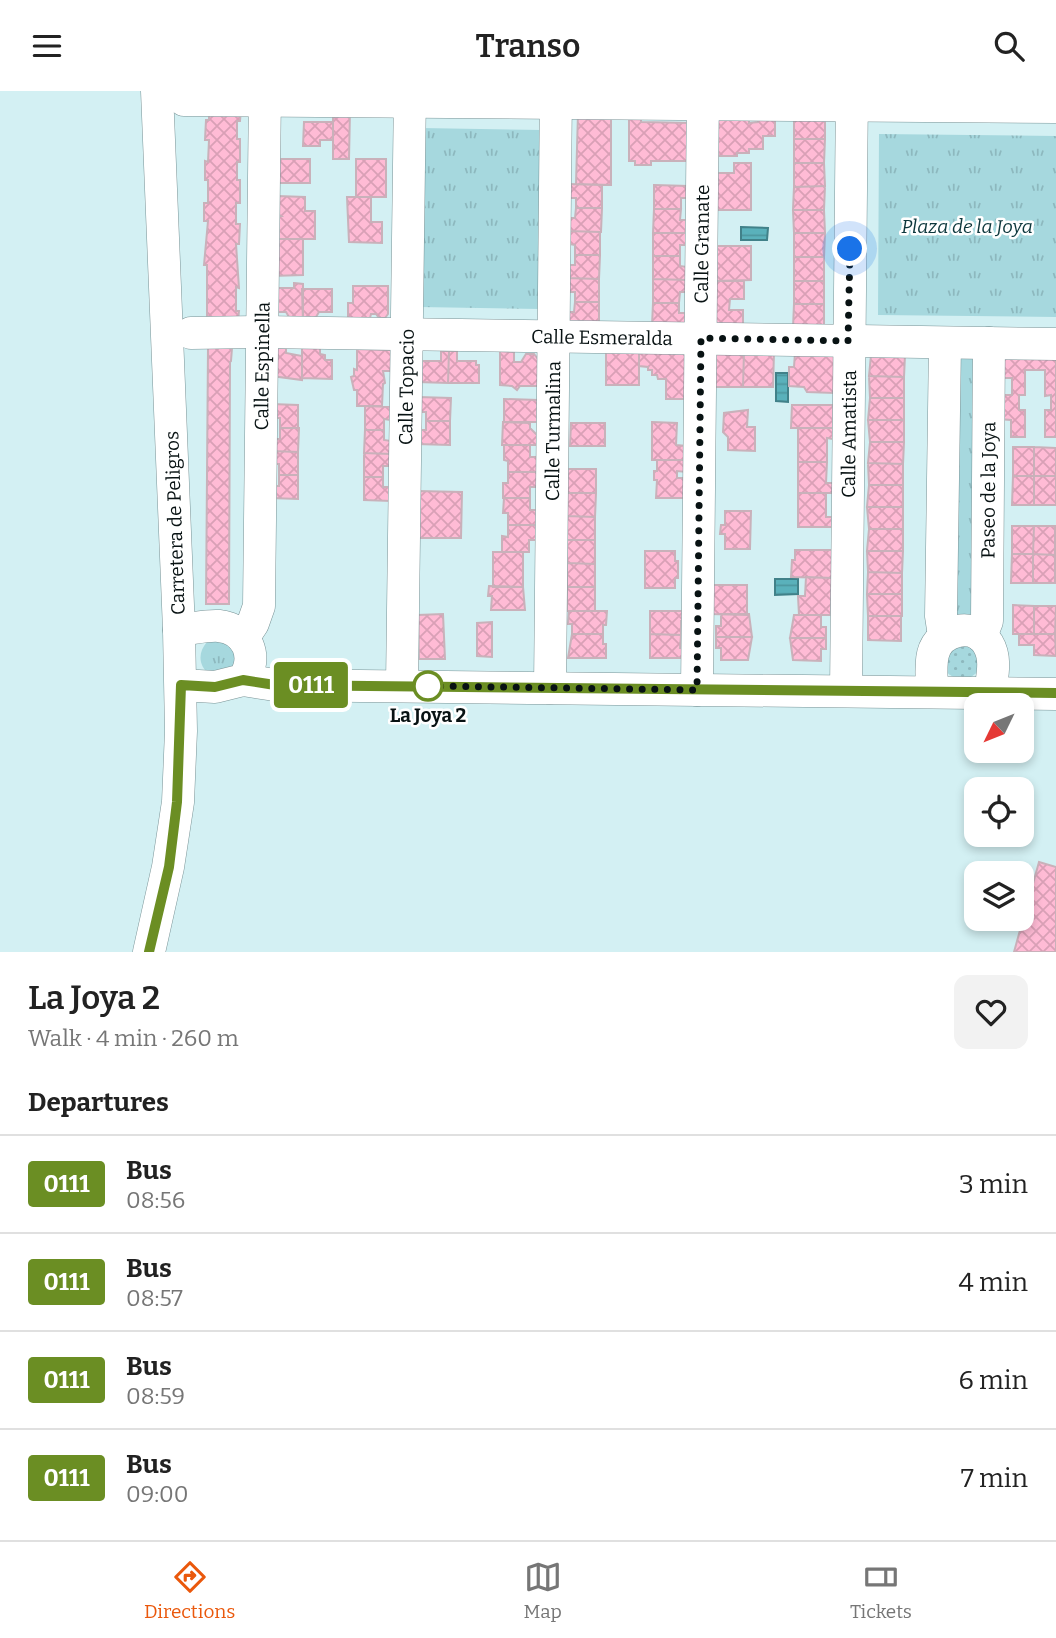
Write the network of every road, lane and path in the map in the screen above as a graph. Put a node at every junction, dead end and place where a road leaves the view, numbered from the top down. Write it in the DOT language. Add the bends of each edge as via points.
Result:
graph roads {
  1 [pos="171,95"];
  2 [pos="265,95"];
  3 [pos="410,96"];
  4 [pos="556,96"];
  5 [pos="703,97"];
  6 [pos="852,98"];
  7 [pos="969,98"];
  8 [pos="1056,107"];
  9 [pos="262,332"];
  10 [pos="191,333"];
  11 [pos="407,334"];
  12 [pos="554,336"];
  13 [pos="701,338"];
  14 [pos="848,341"];
  15 [pos="945,343"];
  16 [pos="989,343"];
  17 [pos="1056,344"];
  18 [pos="179,630"];
  19 [pos="944,636"];
  20 [pos="981,636"];
  21 [pos="243,638"];
  22 [pos="243,680"];
  23 [pos="181,685"];
  24 [pos="402,685"];
  25 [pos="551,688"];
  26 [pos="697,690"];
  27 [pos="846,691"];
  28 [pos="932,692"];
  29 [pos="990,693"];
  30 [pos="1034,694"];
  31 [pos="1056,694"];
  32 [pos="149,952"];
  1 -- 2 [label="street"];
  1 -- 18 [label="street, Carretera de Peligros"];
  2 -- 3 [label="street"];
  2 -- 9 [label="street, Calle Espinella"];
  3 -- 4 [label="street"];
  3 -- 11 [label="street, Calle Topacio"];
  4 -- 5 [label="street"];
  4 -- 12 [label="street, Calle Turmalina"];
  5 -- 6 [label="street"];
  5 -- 13 [label="street, Calle Granate"];
  6 -- 7 [label="street"];
  6 -- 14 [label="street, Calle Amatista"];
  7 -- 8 [label="street"];
  9 -- 10 [label="street, Calle Esmeralda"];
  9 -- 11 [label="street, Calle Esmeralda"];
  9 -- 21 [label="street, Calle Espinella" via="259,606"];
  11 -- 12 [label="street, Calle Esmeralda"];
  11 -- 24 [label="street, Calle Topacio"];
  12 -- 13 [label="street, Calle Esmeralda"];
  12 -- 25 [label="street, Calle Turmalina"];
  13 -- 14 [label="street, Calle Esmeralda"];
  13 -- 26 [label="street, Calle Granate"];
  14 -- 15 [label="street, Calle Esmeralda"];
  14 -- 27 [label="street, Calle Amatista"];
  15 -- 16 [label="street, Calle Esmeralda"];
  15 -- 19 [label="street"];
  16 -- 17 [label="street, Calle Esmeralda"];
  16 -- 20 [label="street, Paseo de la Joya" via="987,621"];
  18 -- 21 [label="street" via="215,625 229,627"];
  18 -- 23 [label="street, Carretera de Peligros"];
  19 -- 20 [label="street" via="967,630"];
  19 -- 28 [label="street" via="933,653"];
  20 -- 29 [label="street" via="993,658"];
  21 -- 22 [label="street" via="252,657"];
  22 -- 23 [label="street" via="215,687"];
  22 -- 24 [label="street" via="275,685"];
  23 -- 32 [label="street, Carretera de Peligros" via="177,802 169,867"];
  24 -- 25 [label="street"];
  25 -- 26 [label="street"];
  26 -- 27 [label="street"];
  27 -- 28 [label="street"];
  28 -- 29 [label="street"];
  30 -- 31 [label="street"];
}
